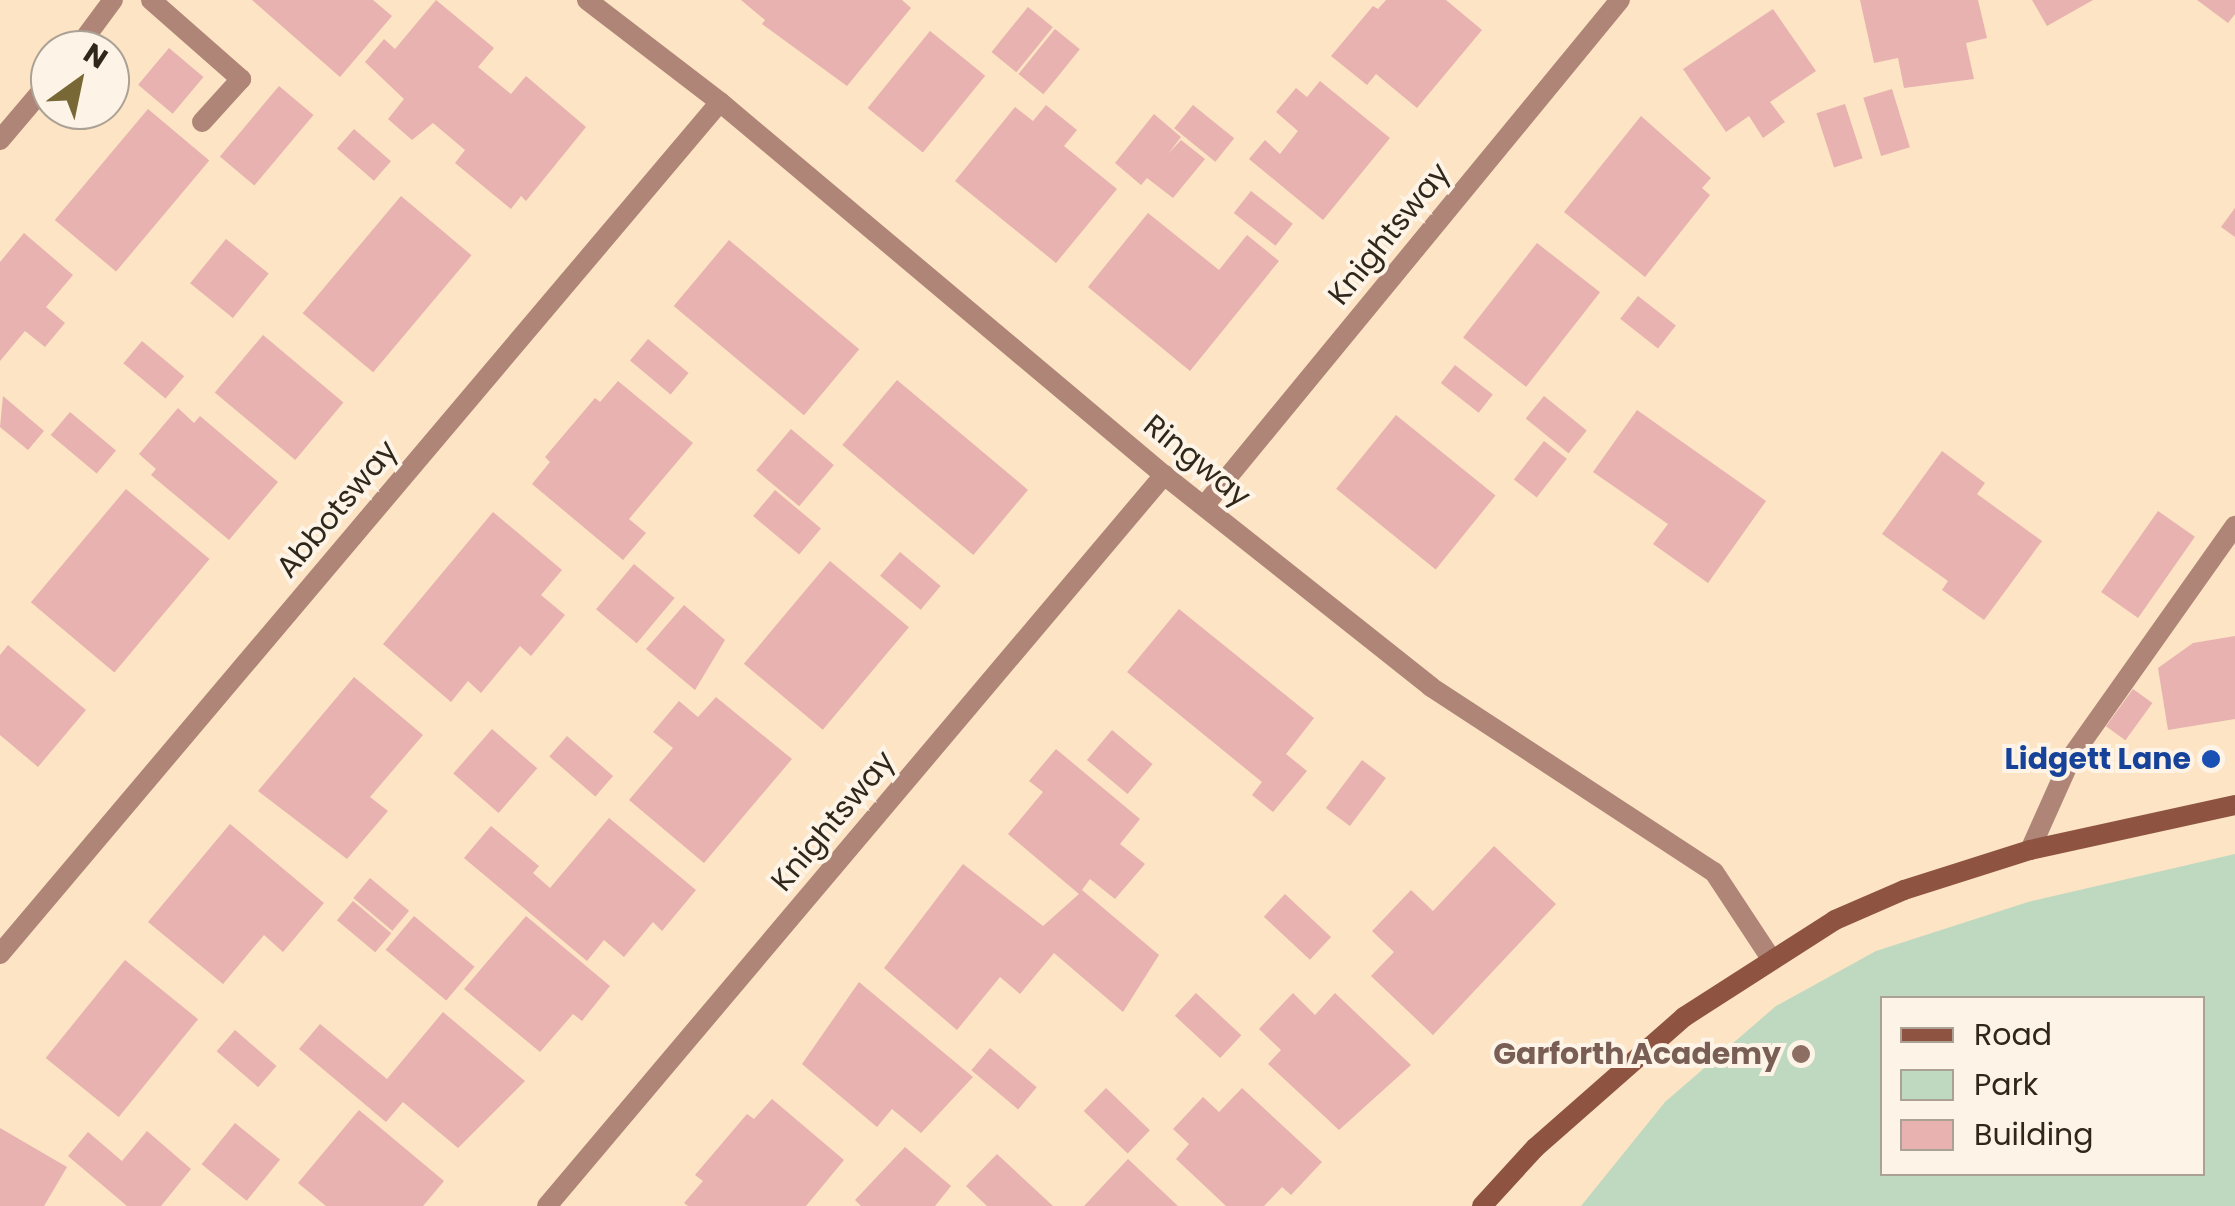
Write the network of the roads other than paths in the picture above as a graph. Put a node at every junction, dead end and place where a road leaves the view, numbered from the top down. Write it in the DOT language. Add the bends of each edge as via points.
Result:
graph roads {
  1 [pos="113,0"];
  2 [pos="151,0"];
  3 [pos="588,0"];
  4 [pos="1620,0"];
  5 [pos="91,30"];
  6 [pos="720,102"];
  7 [pos="30,105"];
  8 [pos="202,122"];
  9 [pos="0,140"];
  10 [pos="1164,476"];
  11 [pos="1204,506"];
  12 [pos="2235,526"];
  13 [pos="2235,805"];
  14 [pos="2030,850"];
  15 [pos="0,954"];
  16 [pos="1770,957"];
  17 [pos="548,1206"];
  18 [pos="1482,1206"];
  1 -- 5 [label="street"];
  2 -- 8 [label="street" via="241,79"];
  3 -- 6 [label="street, Ringway"];
  4 -- 11 [label="street, Knightsway"];
  6 -- 10 [label="street, Ringway"];
  6 -- 15 [label="street, Abbotsway"];
  7 -- 9 [label="street"];
  10 -- 11 [label="street, Ringway"];
  10 -- 17 [label="street, Knightsway"];
  11 -- 16 [label="street, Ringway" via="1431,687 1701,862"];
  12 -- 14 [label="street" via="2072,756"];
  13 -- 14 [label="main road"];
  14 -- 16 [label="main road" via="1904,890"];
  16 -- 18 [label="main road" via="1604,1084"];
}
